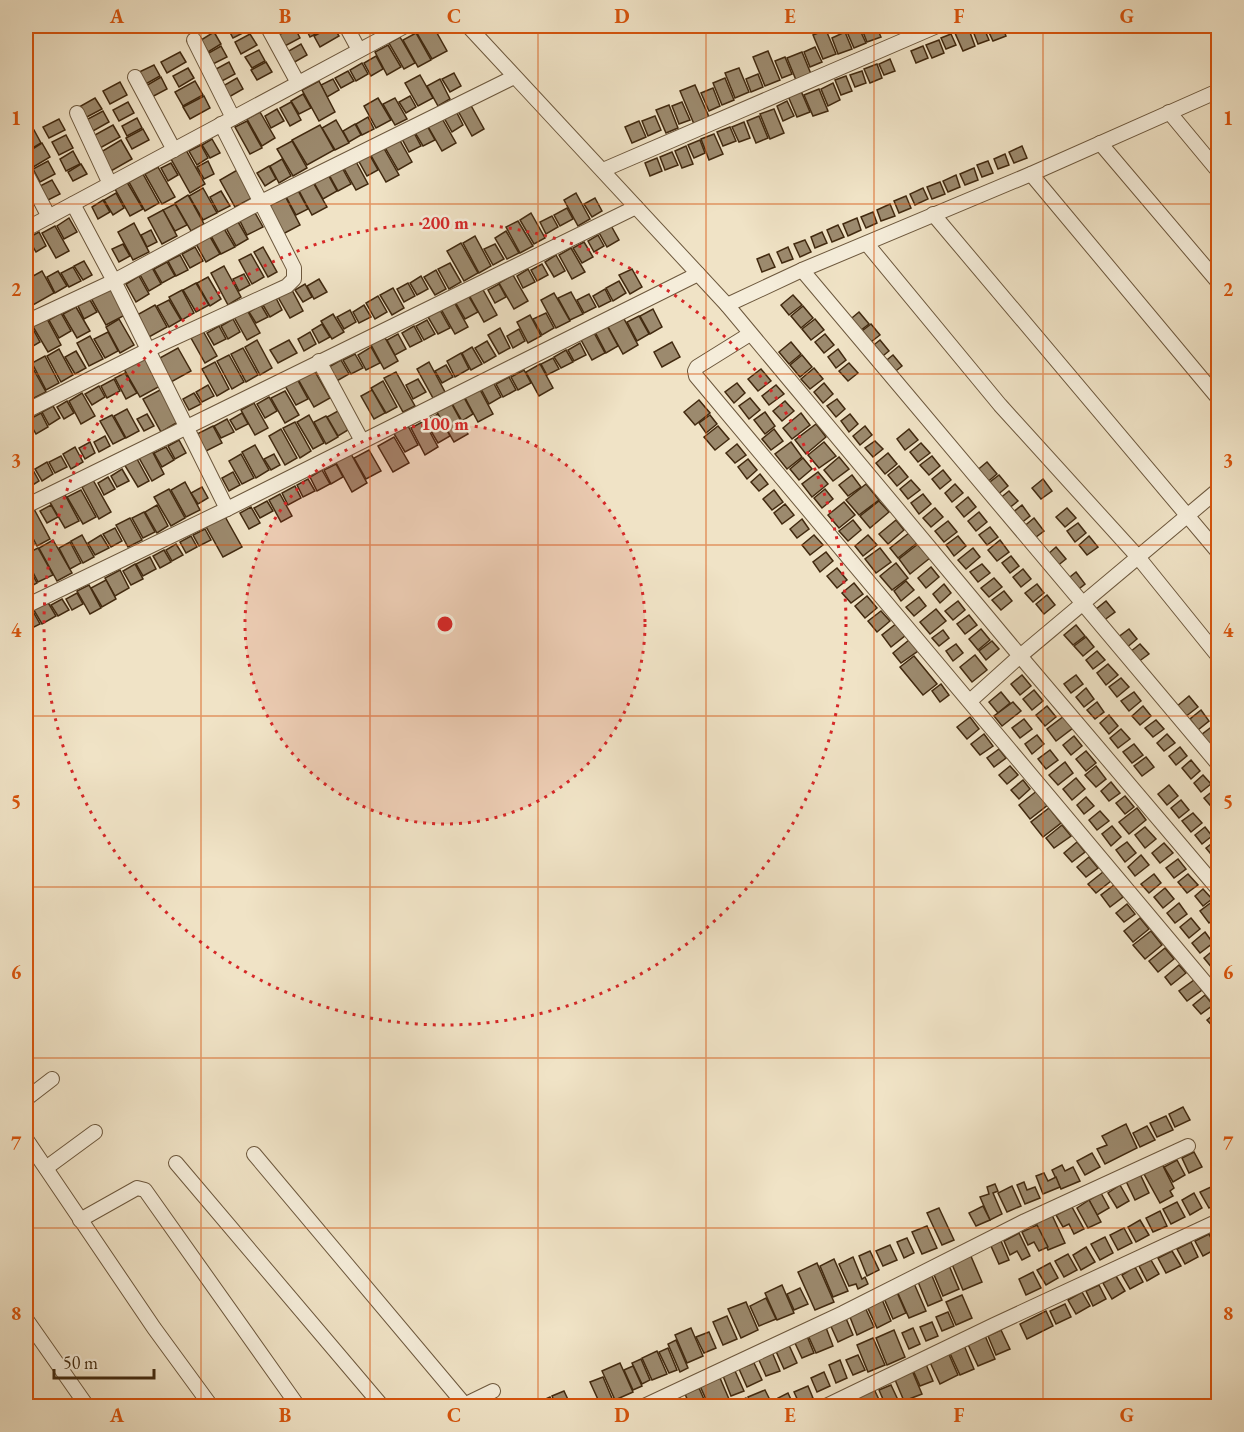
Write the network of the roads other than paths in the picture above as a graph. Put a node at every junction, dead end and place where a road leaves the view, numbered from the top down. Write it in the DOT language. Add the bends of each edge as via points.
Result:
graph roads {
  1 [pos="267,26"];
  2 [pos="346,26"];
  3 [pos="405,26"];
  4 [pos="468,26"];
  5 [pos="937,26"];
  6 [pos="194,40"];
  7 [pos="359,50"];
  8 [pos="513,76"];
  9 [pos="135,77"];
  10 [pos="298,83"];
  11 [pos="1218,91"];
  12 [pos="1169,112"];
  13 [pos="76,113"];
  14 [pos="227,121"];
  15 [pos="1100,143"];
  16 [pos="174,150"];
  17 [pos="603,170"];
  18 [pos="1218,171"];
  19 [pos="26,172"];
  20 [pos="1031,174"];
  21 [pos="110,184"];
  22 [pos="259,203"];
  23 [pos="73,204"];
  24 [pos="636,207"];
  25 [pos="933,214"];
  26 [pos="49,217"];
  27 [pos="26,229"];
  28 [pos="867,244"];
  29 [pos="802,270"];
  30 [pos="698,274"];
  31 [pos="114,281"];
  32 [pos="1218,282"];
  33 [pos="727,305"];
  34 [pos="26,322"];
  35 [pos="750,334"];
  36 [pos="148,350"];
  37 [pos="319,361"];
  38 [pos="1218,398"];
  39 [pos="26,411"];
  40 [pos="187,427"];
  41 [pos="362,441"];
  42 [pos="1218,490"];
  43 [pos="26,506"];
  44 [pos="227,509"];
  45 [pos="1188,517"];
  46 [pos="1218,552"];
  47 [pos="1138,556"];
  48 [pos="1083,604"];
  49 [pos="26,606"];
  50 [pos="1020,656"];
  51 [pos="1218,656"];
  52 [pos="970,701"];
  53 [pos="1218,764"];
  54 [pos="1218,889"];
  55 [pos="1218,998"];
  56 [pos="52,1079"];
  57 [pos="26,1099"];
  58 [pos="95,1132"];
  59 [pos="26,1139"];
  60 [pos="1188,1146"];
  61 [pos="254,1154"];
  62 [pos="176,1164"];
  63 [pos="46,1168"];
  64 [pos="80,1220"];
  65 [pos="1218,1221"];
  66 [pos="26,1318"];
  67 [pos="492,1391"];
  68 [pos="464,1406"];
  69 [pos="87,1407"];
  70 [pos="211,1407"];
  71 [pos="298,1407"];
  72 [pos="381,1407"];
  73 [pos="644,1407"];
  74 [pos="826,1407"];
  1 -- 10 [label="street"];
  2 -- 7 [label="street"];
  3 -- 7 [label="street"];
  4 -- 8 [label="street"];
  5 -- 17 [label="street"];
  6 -- 14 [label="street"];
  7 -- 10 [label="street"];
  8 -- 17 [label="street"];
  8 -- 22 [label="street"];
  9 -- 16 [label="street"];
  10 -- 14 [label="street"];
  11 -- 12 [label="street"];
  12 -- 15 [label="street"];
  12 -- 18 [label="street"];
  13 -- 21 [label="street"];
  14 -- 16 [label="street"];
  14 -- 22 [label="street"];
  15 -- 20 [label="street"];
  15 -- 32 [label="street"];
  16 -- 21 [label="street"];
  17 -- 24 [label="street"];
  19 -- 26 [label="street"];
  20 -- 25 [label="street"];
  20 -- 38 [label="street"];
  21 -- 23 [label="street"];
  22 -- 31 [label="street"];
  22 -- 36 [label="street" via="294,268 294,279"];
  23 -- 26 [label="street"];
  23 -- 31 [label="street"];
  24 -- 30 [label="street"];
  24 -- 37 [label="street"];
  25 -- 28 [label="street"];
  25 -- 45 [label="street"];
  26 -- 27 [label="street"];
  28 -- 29 [label="street"];
  28 -- 47 [label="street" via="1000,405"];
  29 -- 33 [label="street"];
  29 -- 48 [label="street"];
  30 -- 33 [label="street"];
  30 -- 41 [label="street"];
  31 -- 34 [label="street"];
  31 -- 36 [label="street"];
  33 -- 35 [label="street"];
  35 -- 50 [label="street"];
  35 -- 52 [label="street" via="697,368 696,376"];
  36 -- 39 [label="street"];
  36 -- 40 [label="street"];
  37 -- 40 [label="street"];
  37 -- 41 [label="street"];
  40 -- 43 [label="street"];
  40 -- 44 [label="street"];
  41 -- 44 [label="street"];
  42 -- 45 [label="street"];
  44 -- 49 [label="street"];
  45 -- 46 [label="street"];
  45 -- 47 [label="street"];
  47 -- 48 [label="street"];
  47 -- 51 [label="street"];
  48 -- 50 [label="street"];
  48 -- 53 [label="street"];
  50 -- 52 [label="street"];
  50 -- 54 [label="street"];
  52 -- 55 [label="street"];
  56 -- 57 [label="street"];
  58 -- 63 [label="street"];
  59 -- 63 [label="street"];
  60 -- 73 [label="street"];
  61 -- 68 [label="street"];
  62 -- 72 [label="street"];
  63 -- 64 [label="street"];
  64 -- 70 [label="street"];
  64 -- 71 [label="street" via="137,1188 145,1190"];
  65 -- 74 [label="street"];
  66 -- 69 [label="street"];
  67 -- 68 [label="street"];
}
